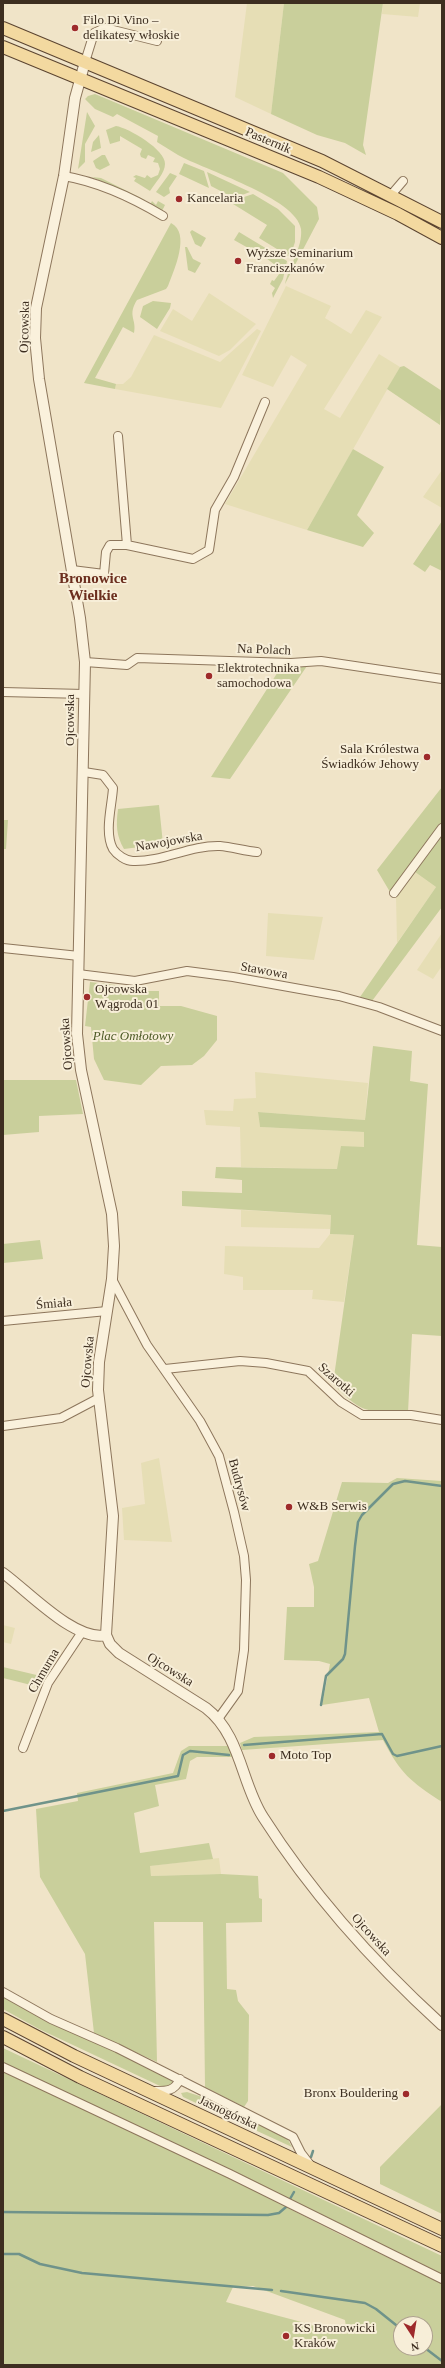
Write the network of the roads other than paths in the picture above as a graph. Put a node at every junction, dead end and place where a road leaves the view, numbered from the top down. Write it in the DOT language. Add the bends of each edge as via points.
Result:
graph roads {
  1 [pos="3,28"];
  2 [pos="157,41"];
  3 [pos="3,47"];
  4 [pos="85,62"];
  5 [pos="80,78"];
  6 [pos="64,176"];
  7 [pos="403,181"];
  8 [pos="391,195"];
  9 [pos="163,216"];
  10 [pos="442,222"];
  11 [pos="442,238"];
  12 [pos="265,402"];
  13 [pos="118,436"];
  14 [pos="127,545"];
  15 [pos="72,570"];
  16 [pos="85,662"];
  17 [pos="442,679"];
  18 [pos="3,692"];
  19 [pos="84,694"];
  20 [pos="84,772"];
  21 [pos="442,828"];
  22 [pos="257,852"];
  23 [pos="394,893"];
  24 [pos="3,948"];
  25 [pos="79,956"];
  26 [pos="78,974"];
  27 [pos="442,1031"];
  28 [pos="112,1279"];
  29 [pos="107,1311"];
  30 [pos="3,1321"];
  31 [pos="165,1369"];
  32 [pos="99,1398"];
  33 [pos="442,1420"];
  34 [pos="3,1426"];
  35 [pos="3,1573"];
  36 [pos="82,1632"];
  37 [pos="106,1635"];
  38 [pos="218,1719"];
  39 [pos="23,1748"];
  40 [pos="3,1992"];
  41 [pos="3,2019"];
  42 [pos="442,2025"];
  43 [pos="3,2038"];
  44 [pos="3,2067"];
  45 [pos="180,2079"];
  46 [pos="147,2090"];
  47 [pos="313,2168"];
  48 [pos="442,2229"];
  49 [pos="442,2246"];
  50 [pos="442,2279"];
  1 -- 4 [label="main road, Pasternik"];
  2 -- 4 [label="street" via="105,28 94,33"];
  3 -- 5 [label="main road, Pasternik"];
  4 -- 5 [label="street, Ojcowska"];
  4 -- 8 [label="main road, Pasternik" via="322,161"];
  5 -- 6 [label="street, Ojcowska"];
  5 -- 11 [label="main road, Pasternik" via="319,177"];
  6 -- 9 [label="street" via="85,179"];
  6 -- 15 [label="street, Ojcowska" via="36,308 35,338 39,379"];
  7 -- 8 [label="street"];
  8 -- 10 [label="main road, Pasternik"];
  12 -- 14 [label="street" via="234,477 215,510 209,550 193,559"];
  13 -- 14 [label="street"];
  14 -- 15 [label="street" via="110,545 106,552 104,574"];
  15 -- 16 [label="street, Ojcowska"];
  16 -- 17 [label="street, Na Polach" via="127,665 137,658 321,662"];
  16 -- 19 [label="street, Ojcowska"];
  18 -- 19 [label="street"];
  19 -- 20 [label="street, Ojcowska"];
  20 -- 22 [label="street, Nawojowska" via="103,776 113,788 109,832 113,849 122,858 132,861 157,858 185,850 221,846"];
  20 -- 25 [label="street, Ojcowska"];
  21 -- 23 [label="street"];
  24 -- 25 [label="street"];
  25 -- 26 [label="street, Ojcowska"];
  26 -- 27 [label="street, Stawowa" via="135,981 187,971 233,977 340,996 379,1007"];
  26 -- 28 [label="street, Ojcowska" via="78,1056 112,1214"];
  28 -- 29 [label="street, Ojcowska"];
  28 -- 31 [label="street, Budrysów" via="147,1345"];
  29 -- 30 [label="street, Śmiała"];
  29 -- 32 [label="street, Ojcowska" via="99,1362"];
  31 -- 33 [label="street, Szarotki" via="240,1361 278,1365 308,1371 341,1402 362,1415 411,1415"];
  31 -- 38 [label="street, Budrysów" via="200,1421 219,1456 244,1556 246,1580 242,1671 238,1691"];
  32 -- 34 [label="street" via="62,1418"];
  32 -- 37 [label="street, Ojcowska" via="113,1516"];
  35 -- 36 [label="street" via="67,1624"];
  36 -- 37 [label="street" via="93,1636"];
  36 -- 39 [label="street, Chmurna" via="48,1683"];
  37 -- 38 [label="street, Ojcowska" via="110,1644 119,1653 206,1708"];
  38 -- 42 [label="street, Ojcowska" via="235,1749 262,1815 298,1867 376,1961"];
  40 -- 45 [label="street" via="51,2019"];
  41 -- 46 [label="main road, Jasnogórska" via="53,2046"];
  43 -- 49 [label="main road"];
  44 -- 50 [label="street"];
  45 -- 46 [label="street" via="173,2090"];
  45 -- 47 [label="street" via="293,2137"];
  46 -- 47 [label="main road, Jasnogórska"];
  47 -- 48 [label="main road, Jasnogórska"];
}
